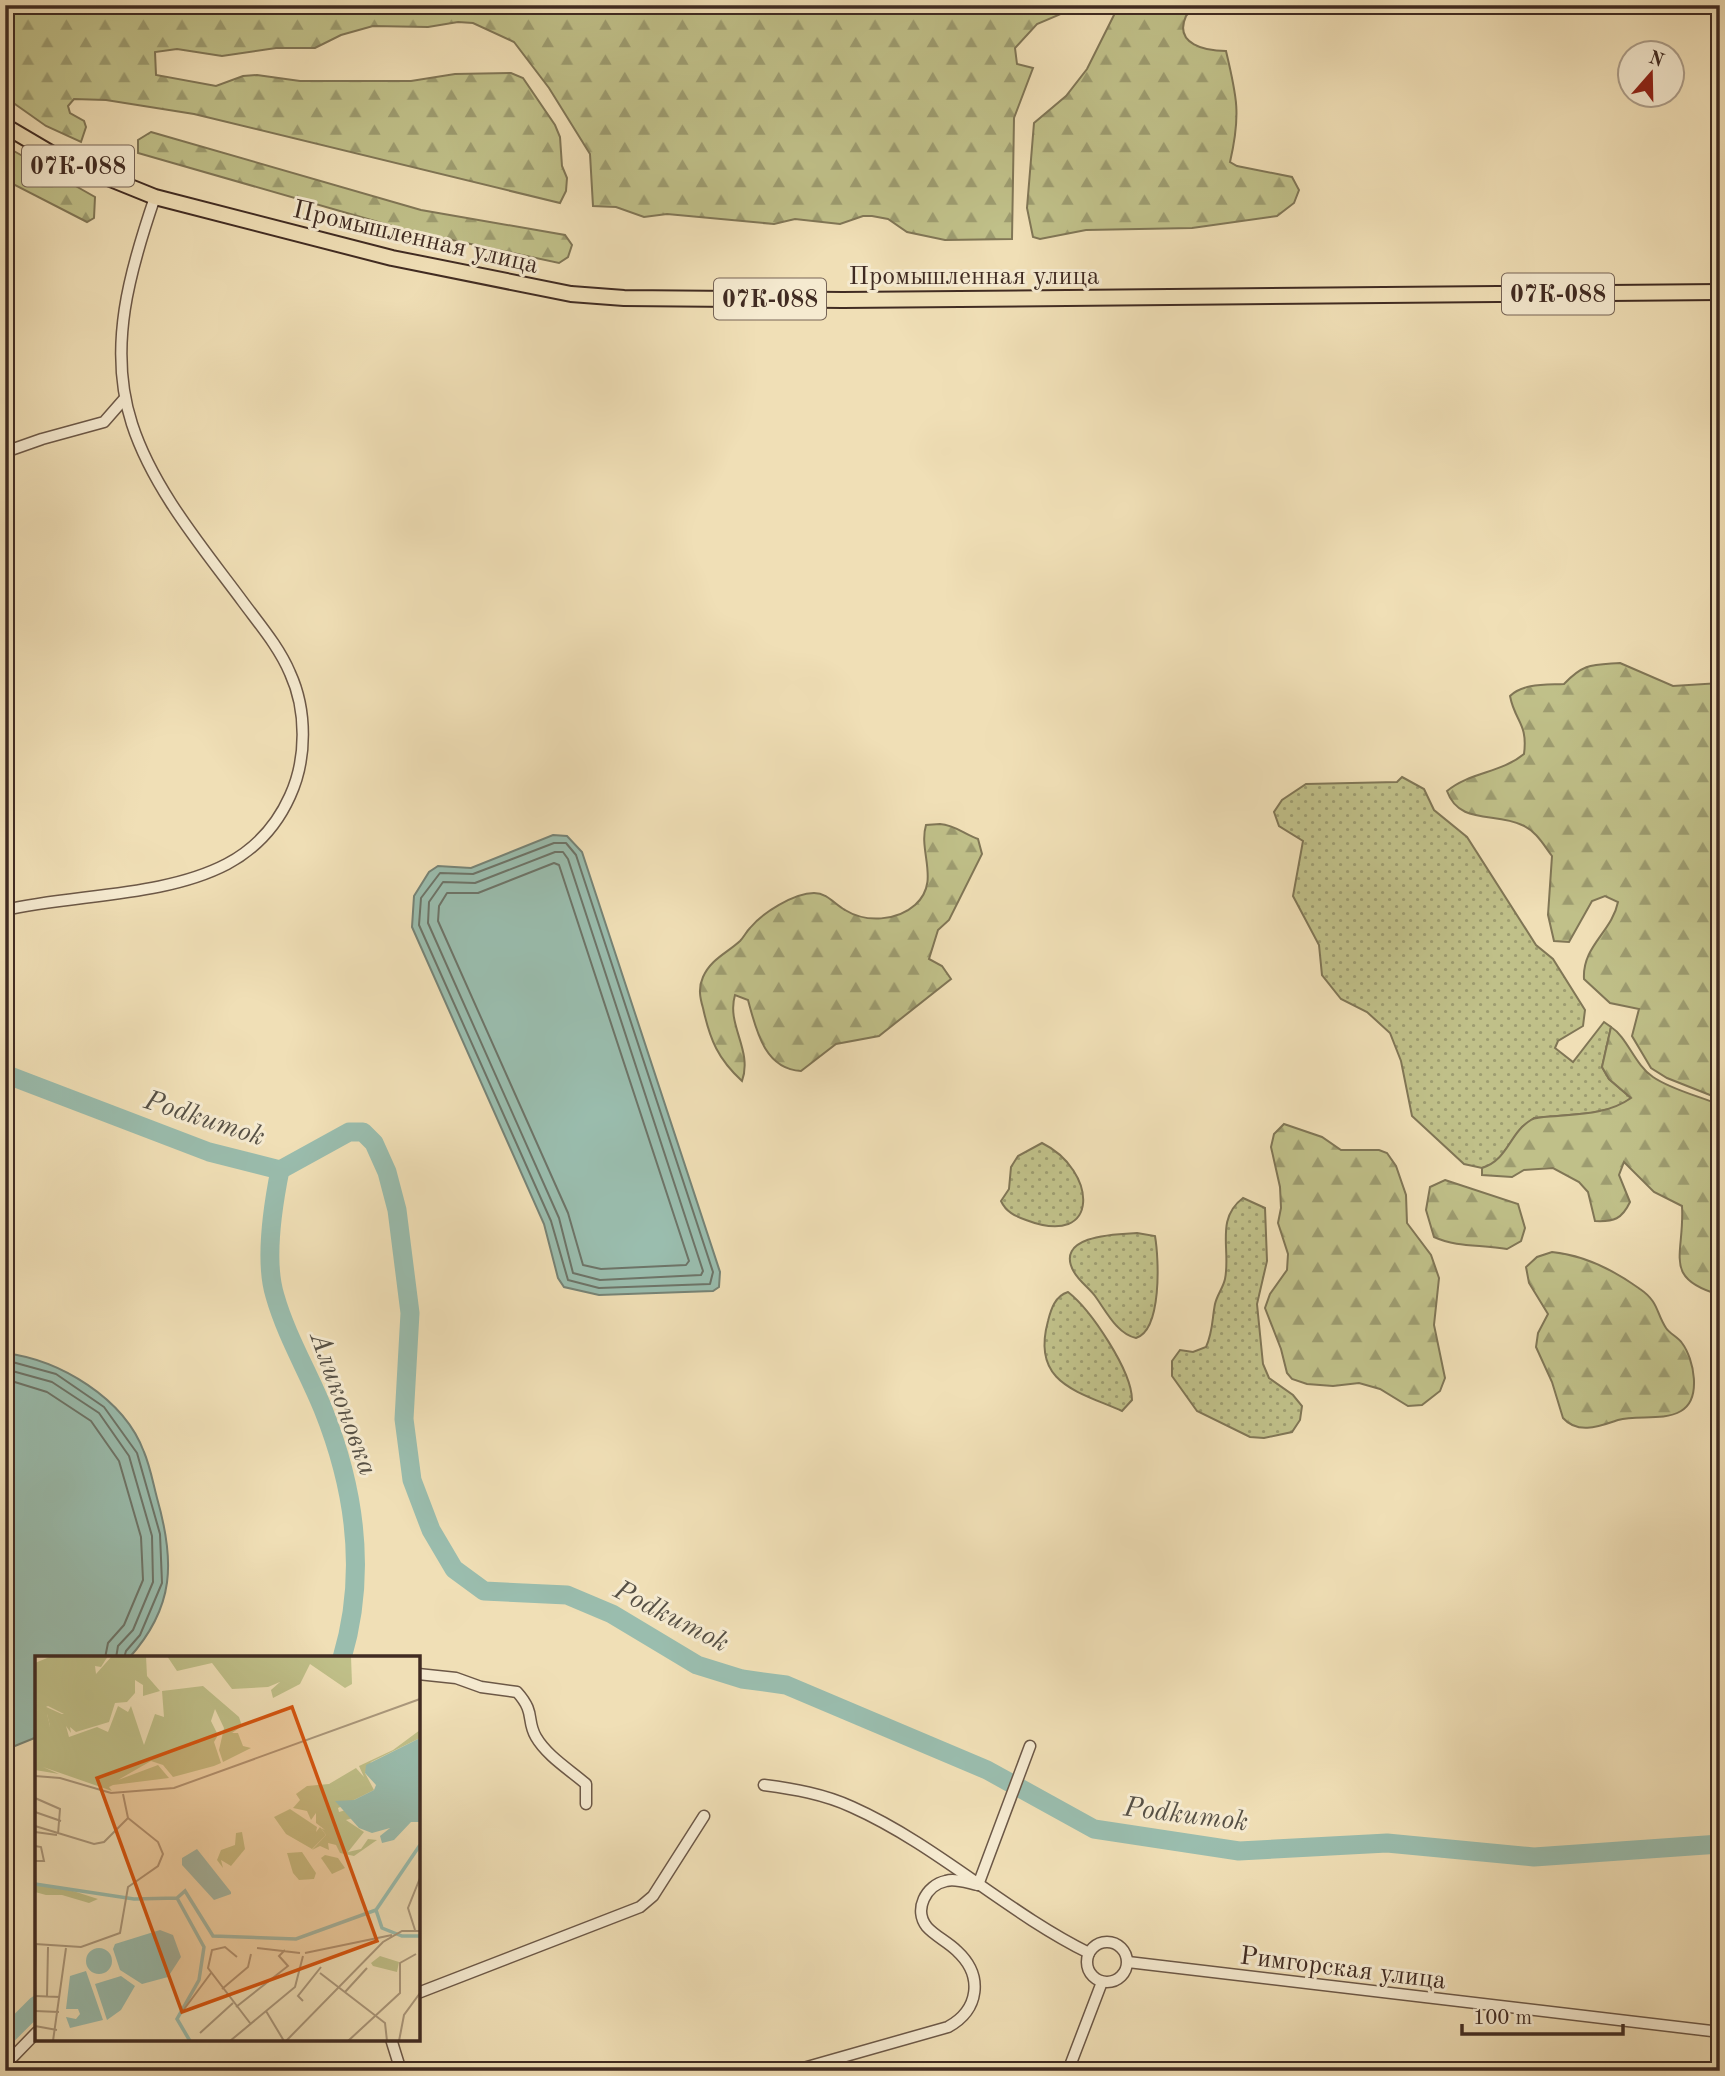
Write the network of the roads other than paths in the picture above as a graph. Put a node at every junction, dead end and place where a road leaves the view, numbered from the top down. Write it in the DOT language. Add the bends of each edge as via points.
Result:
graph roads {
  1 [pos="5,126"];
  2 [pos="155,197"];
  3 [pos="1720,292"];
  4 [pos="125,398"];
  5 [pos="5,452"];
  6 [pos="5,910"];
  7 [pos="420,1674"];
  8 [pos="1030,1746"];
  9 [pos="764,1785"];
  10 [pos="586,1804"];
  11 [pos="704,1816"];
  12 [pos="978,1885"];
  13 [pos="1089,1953"];
  14 [pos="1128,1962"];
  15 [pos="1102,1982"];
  16 [pos="420,1992"];
  17 [pos="1720,2032"];
  18 [pos="35,2034"];
  19 [pos="392,2041"];
  20 [pos="5,2065"];
  21 [pos="401,2071"];
  22 [pos="793,2071"];
  23 [pos="1068,2071"];
  1 -- 2 [label="main road, 07К-088" via="61,159"];
  2 -- 3 [label="main road, Промышленная улица / 07К-088" via="473,276 624,299"];
  2 -- 4 [label="street" via="124,301"];
  4 -- 5 [label="street" via="104,422"];
  4 -- 6 [label="street" via="132,426 158,481 291,675 303,732 301,764 284,810 271,829 227,864 170,884"];
  7 -- 10 [label="street" via="517,1692 529,1705 534,1735 586,1784"];
  8 -- 12 [label="street"];
  9 -- 12 [label="street" via="802,1790 851,1807"];
  11 -- 16 [label="street" via="653,1896 640,1907"];
  12 -- 13 [label="street"];
  12 -- 22 [label="street" via="948,1880 933,1885 920,1912 926,1926 968,1965 974,1995 961,2020"];
  13 -- 14 [label="street" via="1099,1944 1112,1942 1124,1950"];
  13 -- 15 [label="street" via="1089,1970"];
  14 -- 15 [label="street" via="1120,1978"];
  14 -- 17 [label="street, Римгорская улица"];
  15 -- 23 [label="street"];
  18 -- 20 [label="street"];
  19 -- 21 [label="street"];
}
